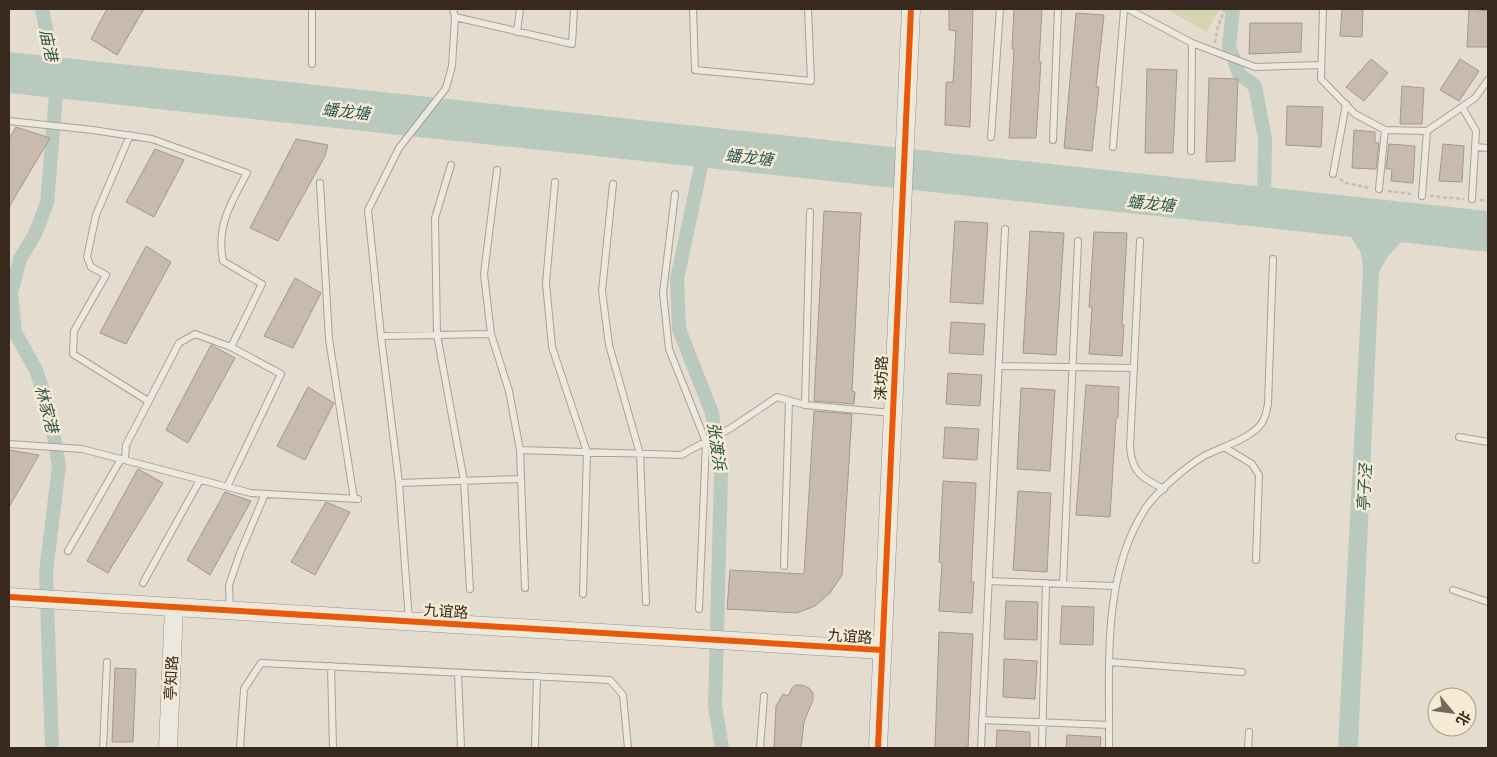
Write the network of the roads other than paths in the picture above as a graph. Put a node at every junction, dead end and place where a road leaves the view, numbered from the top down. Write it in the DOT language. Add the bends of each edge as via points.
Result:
graph roads {
  1 [pos="312,9"];
  2 [pos="453,9"];
  3 [pos="520,9"];
  4 [pos="574,9"];
  5 [pos="693,9"];
  6 [pos="808,9"];
  7 [pos="911,9"];
  8 [pos="1000,9"];
  9 [pos="1058,9"];
  10 [pos="1124,9"];
  11 [pos="1128,9"];
  12 [pos="1322,9"];
  13 [pos="455,17"];
  14 [pos="518,32"];
  15 [pos="1192,43"];
  16 [pos="312,64"];
  17 [pos="1321,65"];
  18 [pos="1488,80"];
  19 [pos="1346,104"];
  20 [pos="1462,107"];
  21 [pos="9,121"];
  22 [pos="1385,130"];
  23 [pos="1427,131"];
  24 [pos="130,136"];
  25 [pos="991,137"];
  26 [pos="1053,140"];
  27 [pos="1113,147"];
  28 [pos="1475,147"];
  29 [pos="1488,148"];
  30 [pos="1190,151"];
  31 [pos="451,165"];
  32 [pos="497,170"];
  33 [pos="1333,174"];
  34 [pos="555,182"];
  35 [pos="320,183"];
  36 [pos="613,184"];
  37 [pos="1379,189"];
  38 [pos="675,194"];
  39 [pos="1422,196"];
  40 [pos="1472,199"];
  41 [pos="810,212"];
  42 [pos="1005,230"];
  43 [pos="1078,241"];
  44 [pos="1140,241"];
  45 [pos="1273,259"];
  46 [pos="490,334"];
  47 [pos="436,335"];
  48 [pos="381,336"];
  49 [pos="231,347"];
  50 [pos="998,366"];
  51 [pos="1072,367"];
  52 [pos="1134,368"];
  53 [pos="148,401"];
  54 [pos="789,401"];
  55 [pos="805,405"];
  56 [pos="892,413"];
  57 [pos="1459,437"];
  58 [pos="706,442"];
  59 [pos="1488,442"];
  60 [pos="9,444"];
  61 [pos="1224,446"];
  62 [pos="520,450"];
  63 [pos="587,452"];
  64 [pos="640,454"];
  65 [pos="123,460"];
  66 [pos="521,479"];
  67 [pos="200,480"];
  68 [pos="464,481"];
  69 [pos="399,483"];
  70 [pos="227,487"];
  71 [pos="1164,489"];
  72 [pos="265,494"];
  73 [pos="68,551"];
  74 [pos="1256,560"];
  75 [pos="784,566"];
  76 [pos="989,581"];
  77 [pos="143,583"];
  78 [pos="1046,584"];
  79 [pos="1063,584"];
  80 [pos="1115,586"];
  81 [pos="525,588"];
  82 [pos="470,589"];
  83 [pos="1453,590"];
  84 [pos="583,594"];
  85 [pos="13,597"];
  86 [pos="646,602"];
  87 [pos="1488,602"];
  88 [pos="174,607"];
  89 [pos="699,609"];
  90 [pos="230,610"];
  91 [pos="409,621"];
  92 [pos="882,650"];
  93 [pos="108,662"];
  94 [pos="1110,662"];
  95 [pos="330,666"];
  96 [pos="458,672"];
  97 [pos="1242,672"];
  98 [pos="537,676"];
  99 [pos="764,696"];
  100 [pos="982,720"];
  101 [pos="1042,723"];
  102 [pos="1109,725"];
  103 [pos="1249,732"];
  104 [pos="103,748"];
  105 [pos="168,748"];
  106 [pos="240,748"];
  107 [pos="333,748"];
  108 [pos="461,748"];
  109 [pos="534,748"];
  110 [pos="628,748"];
  111 [pos="760,748"];
  112 [pos="878,748"];
  113 [pos="981,748"];
  114 [pos="1042,748"];
  115 [pos="1109,748"];
  116 [pos="1248,748"];
  1 -- 16 [label="lane"];
  2 -- 13 [label="lane"];
  3 -- 14 [label="lane"];
  4 -- 14 [label="lane" via="572,44"];
  5 -- 6 [label="lane" via="695,70 811,81"];
  7 -- 56 [label="street, 涞坊路"];
  8 -- 25 [label="lane"];
  9 -- 26 [label="lane"];
  10 -- 27 [label="lane"];
  11 -- 15 [label="lane"];
  12 -- 17 [label="lane"];
  13 -- 14 [label="lane"];
  13 -- 48 [label="lane" via="452,66 446,88 399,148 368,210"];
  15 -- 17 [label="lane" via="1255,67"];
  15 -- 30 [label="lane"];
  17 -- 19 [label="lane" via="1321,79"];
  18 -- 20 [label="lane" via="1476,98"];
  19 -- 22 [label="lane" via="1355,114"];
  19 -- 33 [label="lane"];
  20 -- 23 [label="lane"];
  20 -- 28 [label="lane" via="1476,131"];
  21 -- 24 [label="lane"];
  22 -- 23 [label="lane"];
  22 -- 37 [label="lane"];
  23 -- 39 [label="lane"];
  24 -- 49 [label="lane" via="152,139 247,174 222,224 220,246 224,261 262,284"];
  24 -- 53 [label="lane" via="96,215 87,257 91,267 106,275 74,331 73,354"];
  28 -- 29 [label="lane"];
  28 -- 40 [label="lane"];
  31 -- 47 [label="lane" via="435,218"];
  32 -- 46 [label="lane" via="484,274"];
  34 -- 63 [label="lane" via="546,282 552,346"];
  35 -- 72 [label="lane" via="329,339 356,499"];
  36 -- 64 [label="lane" via="602,292 609,345"];
  38 -- 58 [label="lane" via="663,293 669,349"];
  41 -- 55 [label="lane"];
  42 -- 50 [label="lane"];
  43 -- 51 [label="lane"];
  44 -- 52 [label="lane"];
  45 -- 61 [label="lane" via="1268,404 1264,420 1254,432"];
  46 -- 47 [label="lane"];
  46 -- 62 [label="lane" via="508,391"];
  47 -- 48 [label="lane"];
  47 -- 68 [label="lane"];
  48 -- 69 [label="lane"];
  49 -- 53 [label="lane" via="195,334 179,343"];
  49 -- 70 [label="lane" via="281,374"];
  50 -- 51 [label="lane"];
  50 -- 76 [label="lane"];
  51 -- 52 [label="lane"];
  51 -- 79 [label="lane"];
  52 -- 71 [label="lane" via="1131,462 1139,474"];
  53 -- 65 [label="lane" via="126,445"];
  54 -- 55 [label="lane"];
  54 -- 58 [label="lane" via="777,397"];
  54 -- 75 [label="lane"];
  55 -- 56 [label="lane"];
  56 -- 92 [label="street, 涞坊路"];
  57 -- 59 [label="lane"];
  58 -- 64 [label="lane" via="681,455"];
  58 -- 89 [label="lane"];
  60 -- 65 [label="lane" via="76,449"];
  61 -- 71 [label="lane" via="1203,457"];
  61 -- 74 [label="lane" via="1252,464 1259,475"];
  62 -- 63 [label="lane"];
  62 -- 66 [label="lane"];
  63 -- 64 [label="lane"];
  63 -- 84 [label="lane"];
  64 -- 86 [label="lane"];
  65 -- 67 [label="lane"];
  65 -- 73 [label="lane"];
  66 -- 68 [label="lane"];
  66 -- 81 [label="lane"];
  67 -- 70 [label="lane"];
  67 -- 77 [label="lane"];
  68 -- 69 [label="lane"];
  68 -- 82 [label="lane"];
  69 -- 91 [label="lane"];
  70 -- 72 [label="lane"];
  71 -- 80 [label="lane" via="1146,508 1126,544"];
  72 -- 90 [label="lane" via="229,585"];
  76 -- 78 [label="lane"];
  76 -- 100 [label="lane"];
  78 -- 79 [label="lane"];
  78 -- 101 [label="lane"];
  79 -- 80 [label="lane"];
  80 -- 94 [label="lane" via="1110,622"];
  83 -- 87 [label="lane"];
  85 -- 88 [label="street, 九谊路"];
  88 -- 90 [label="street, 九谊路"];
  88 -- 105 [label="street, 亭知路"];
  90 -- 91 [label="street, 九谊路"];
  91 -- 92 [label="street, 九谊路"];
  92 -- 112 [label="street, 涞坊路"];
  93 -- 104 [label="lane"];
  94 -- 97 [label="lane"];
  94 -- 102 [label="lane"];
  95 -- 96 [label="lane"];
  95 -- 106 [label="lane" via="261,663 244,690"];
  95 -- 107 [label="lane"];
  96 -- 98 [label="lane"];
  96 -- 108 [label="lane"];
  98 -- 109 [label="lane"];
  98 -- 110 [label="lane" via="610,680 623,695"];
  99 -- 111 [label="lane"];
  100 -- 101 [label="lane"];
  100 -- 113 [label="lane"];
  101 -- 102 [label="lane"];
  101 -- 114 [label="lane"];
  102 -- 115 [label="lane"];
  103 -- 116 [label="lane"];
}
